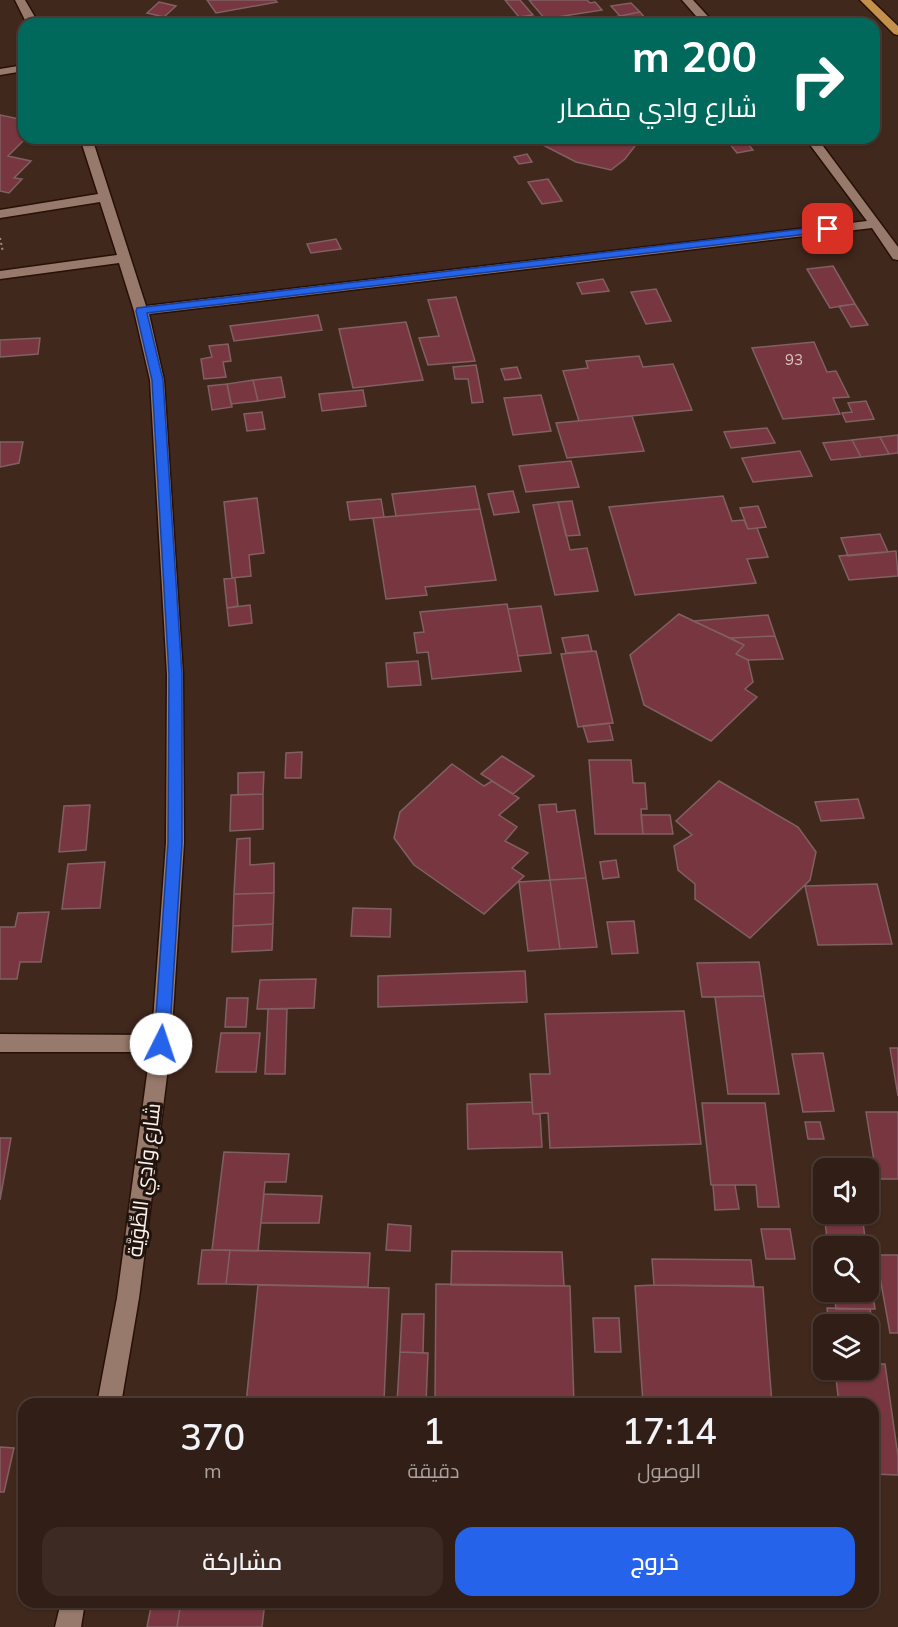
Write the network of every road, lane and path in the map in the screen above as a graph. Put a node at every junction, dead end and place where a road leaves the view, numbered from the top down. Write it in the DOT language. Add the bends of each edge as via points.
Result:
graph roads {
  1 [pos="20,0"];
  2 [pos="687,0"];
  3 [pos="865,0"];
  4 [pos="30,18"];
  5 [pos="704,18"];
  6 [pos="898,32"];
  7 [pos="18,69"];
  8 [pos="0,72"];
  9 [pos="88,144"];
  10 [pos="816,144"];
  11 [pos="105,197"];
  12 [pos="0,214"];
  13 [pos="876,224"];
  14 [pos="898,256"];
  15 [pos="124,258"];
  16 [pos="0,275"];
  17 [pos="141,311"];
  18 [pos="0,1043"];
  19 [pos="161,1044"];
  20 [pos="110,1398"];
  21 [pos="73,1608"];
  22 [pos="68,1627"];
  1 -- 4 [label="street"];
  2 -- 5 [label="street"];
  3 -- 6 [label="main road"];
  7 -- 8 [label="street"];
  9 -- 11 [label="street, شارع وادِي الطِّوَيَّة"];
  10 -- 13 [label="street"];
  11 -- 12 [label="street"];
  11 -- 15 [label="street, شارع وادِي الطِّوَيَّة"];
  13 -- 14 [label="street"];
  13 -- 17 [label="street"];
  15 -- 16 [label="street"];
  15 -- 17 [label="street, شارع وادِي الطِّوَيَّة"];
  17 -- 19 [label="street, شارع وادِي الطِّوَيَّة" via="157,380 175,675 175,843"];
  18 -- 19 [label="street"];
  19 -- 20 [label="street, شارع وادِي الطِّوَيَّة" via="128,1298"];
  21 -- 22 [label="street"];
}
